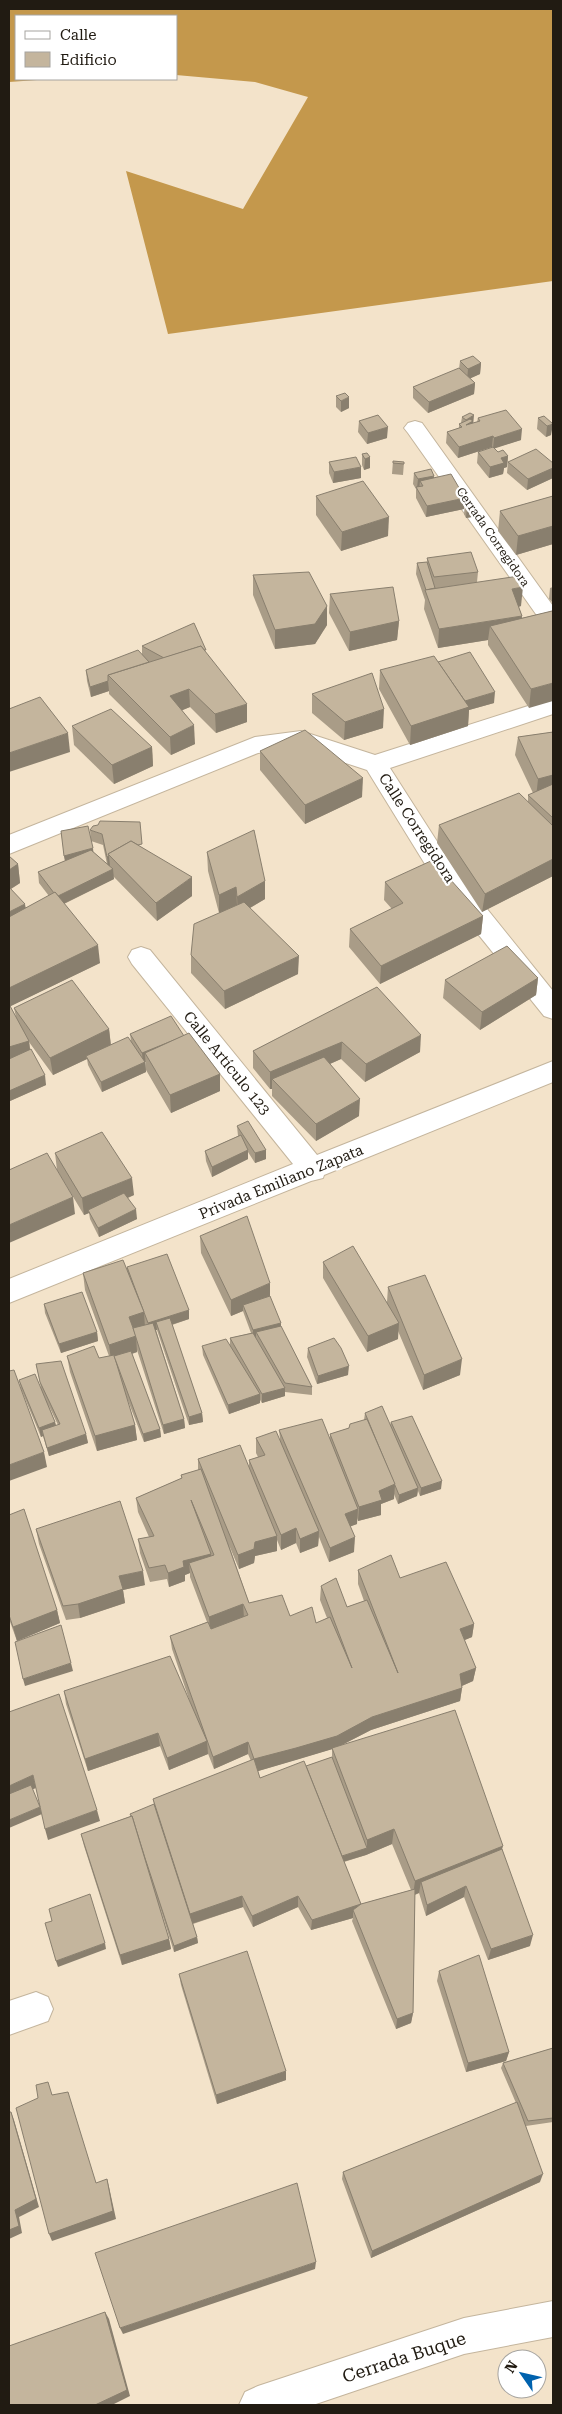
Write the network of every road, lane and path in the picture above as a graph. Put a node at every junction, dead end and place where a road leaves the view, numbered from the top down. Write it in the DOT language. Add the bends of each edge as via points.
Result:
graph roads {
  1 [pos="415,428"];
  2 [pos="553,622"];
  3 [pos="553,706"];
  4 [pos="375,764"];
  5 [pos="9,845"];
  6 [pos="141,957"];
  7 [pos="553,1009"];
  8 [pos="553,1071"];
  9 [pos="313,1170"];
  10 [pos="9,1291"];
  11 [pos="553,2319"];
  12 [pos="258,2405"];
  1 -- 2 [label="street, Cerrada Corregidora"];
  3 -- 4 [label="street"];
  4 -- 5 [label="street, Calle Corregidora" via="301,739 255,745"];
  4 -- 7 [label="street, Calle Corregidora" via="445,875"];
  6 -- 9 [label="street, Calle Artículo 123"];
  8 -- 9 [label="street, Privada Emiliano Zapata"];
  9 -- 10 [label="street, Privada Emiliano Zapata"];
  11 -- 12 [label="street, Cerrada Buque" via="464,2336"];
}
